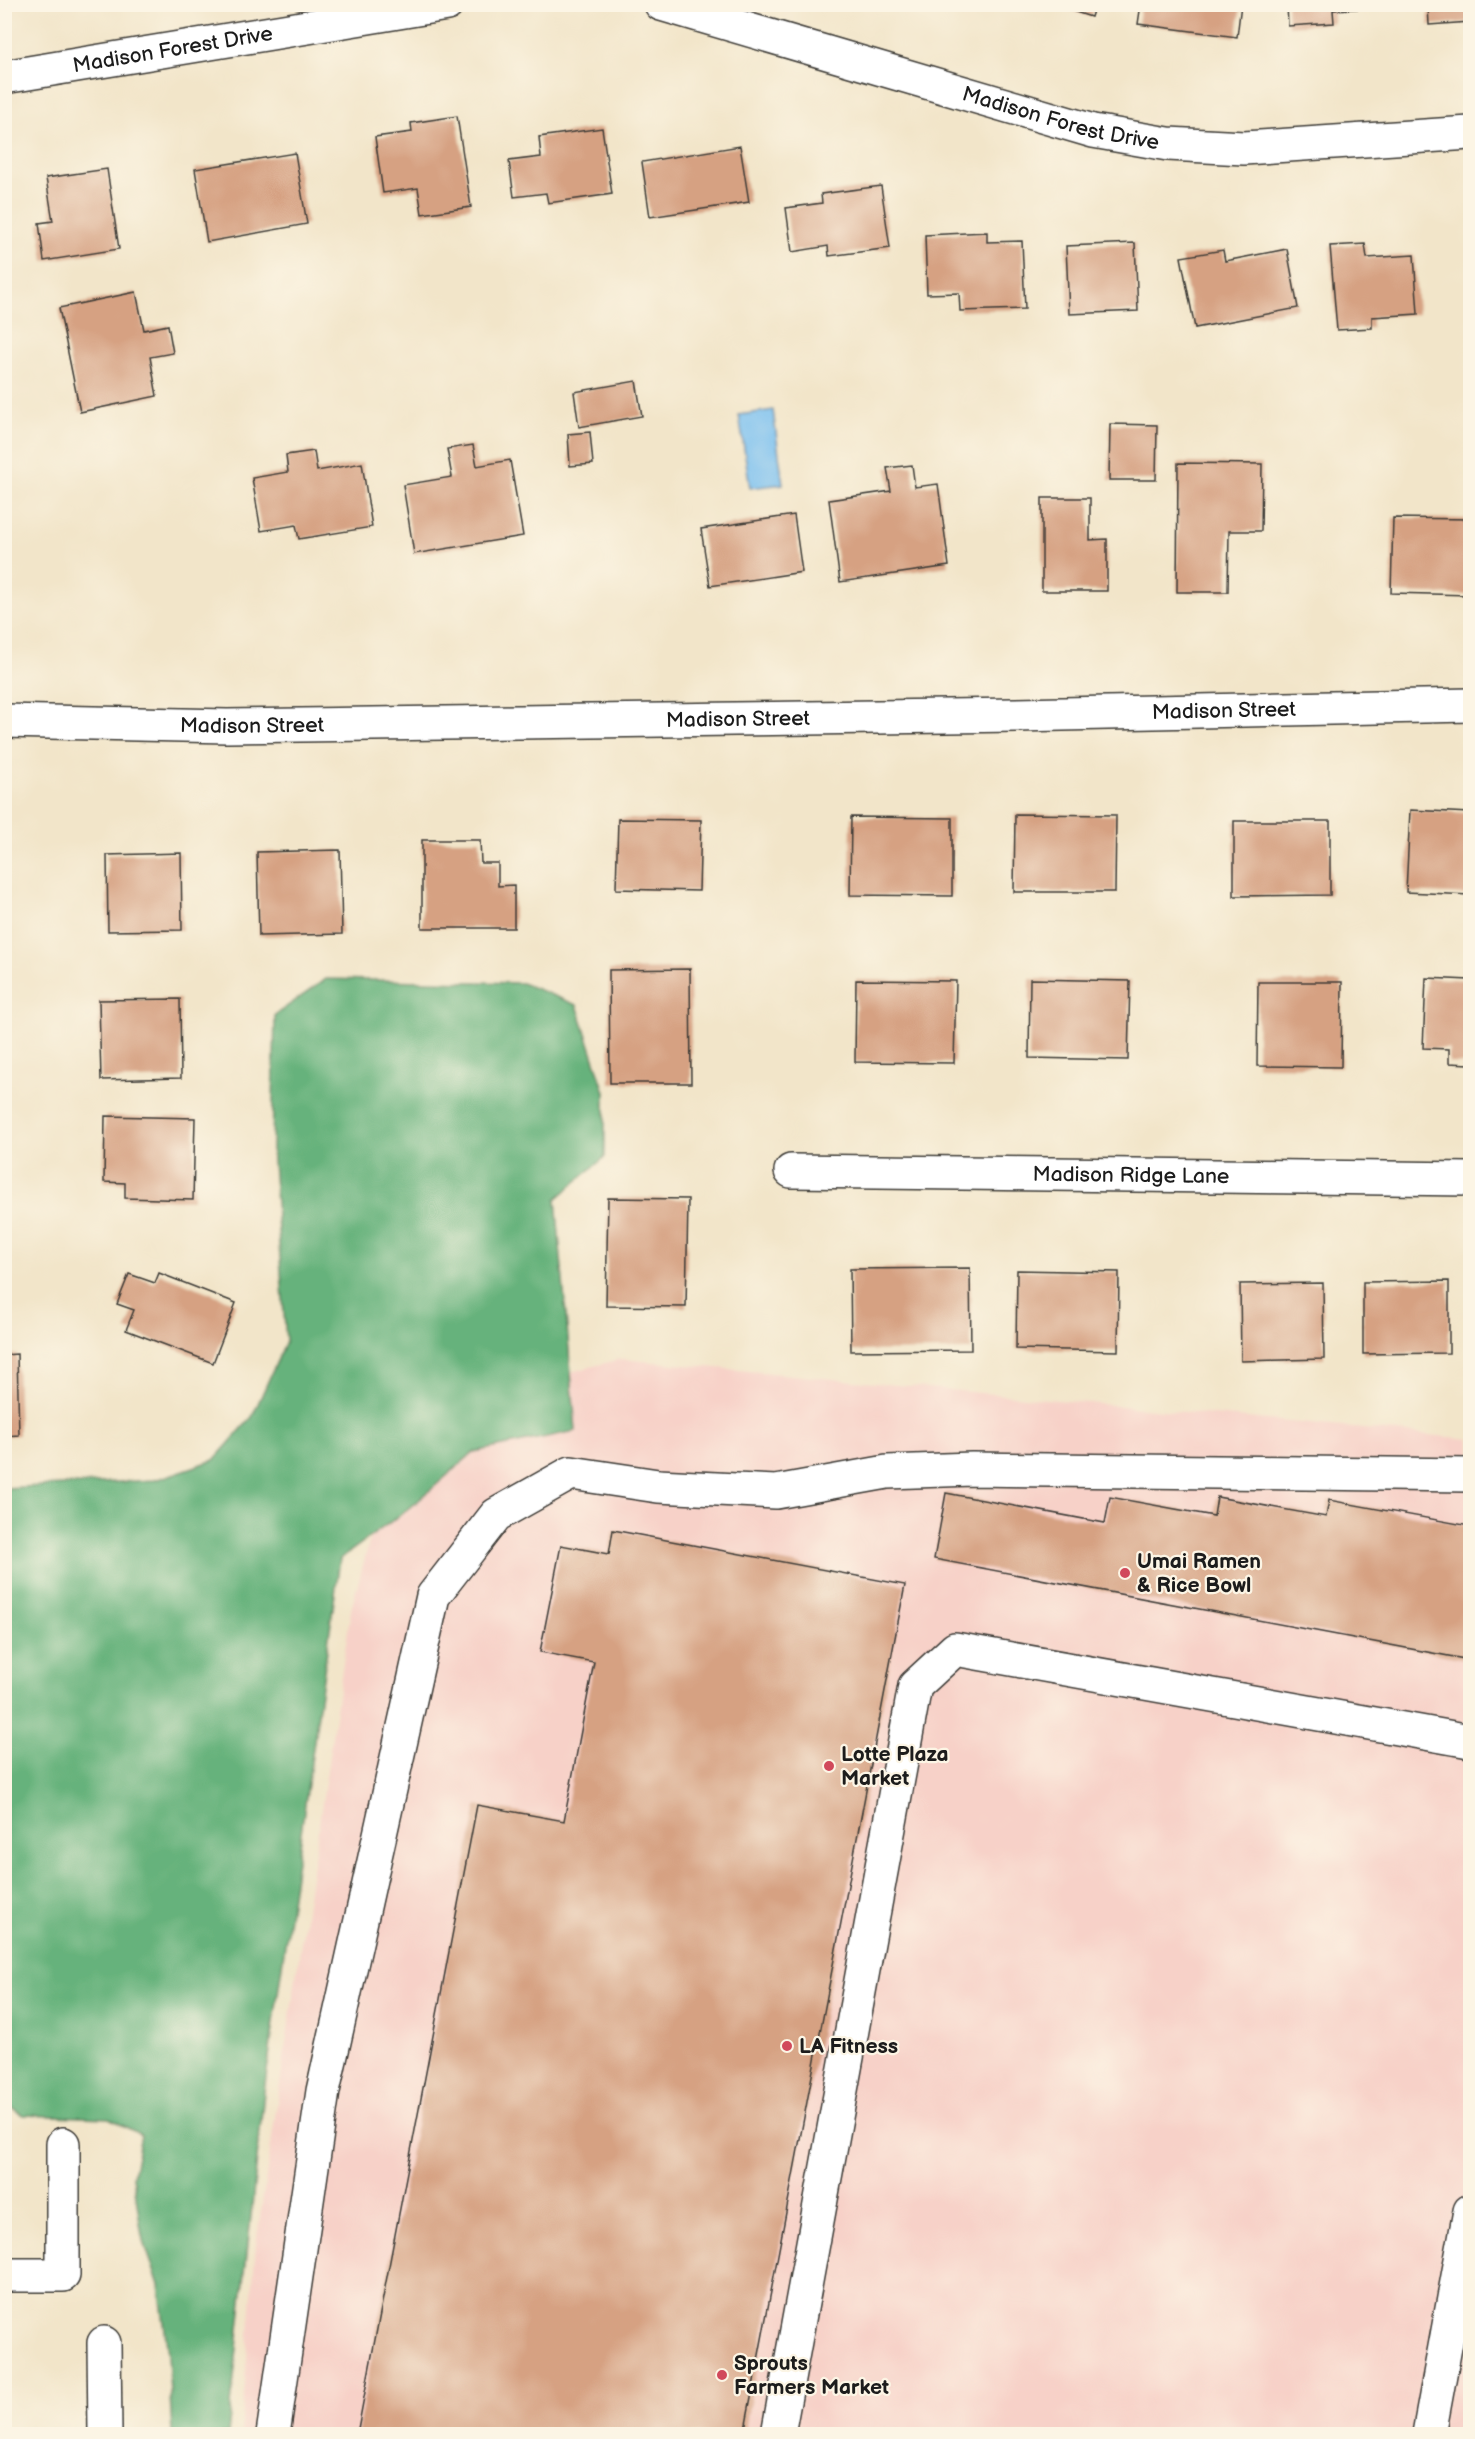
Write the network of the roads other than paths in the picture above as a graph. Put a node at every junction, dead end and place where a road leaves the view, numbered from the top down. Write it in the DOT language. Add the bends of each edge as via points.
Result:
graph roads {
  1 [pos="447,4"];
  2 [pos="661,4"];
  3 [pos="4,77"];
  4 [pos="1470,133"];
  5 [pos="1470,705"];
  6 [pos="4,721"];
  7 [pos="791,1171"];
  8 [pos="1470,1179"];
  9 [pos="1470,1475"];
  10 [pos="1470,1741"];
  11 [pos="63,2144"];
  12 [pos="1470,2211"];
  13 [pos="4,2275"];
  14 [pos="104,2343"];
  15 [pos="105,2434"];
  16 [pos="273,2434"];
  17 [pos="778,2434"];
  18 [pos="1429,2434"];
  1 -- 3 [label="street, Madison Forest Drive"];
  2 -- 4 [label="street, Madison Forest Drive" via="1093,131 1168,144 1244,148"];
  5 -- 6 [label="street, Madison Street" via="227,726"];
  7 -- 8 [label="street, Madison Ridge Lane"];
  9 -- 16 [label="street" via="940,1470 887,1472 776,1492 658,1486 571,1473 496,1515 433,1596 323,2091"];
  10 -- 17 [label="street" via="955,1649 915,1686"];
  11 -- 13 [label="street" via="63,2276"];
  12 -- 18 [label="street"];
  14 -- 15 [label="street"];
}
